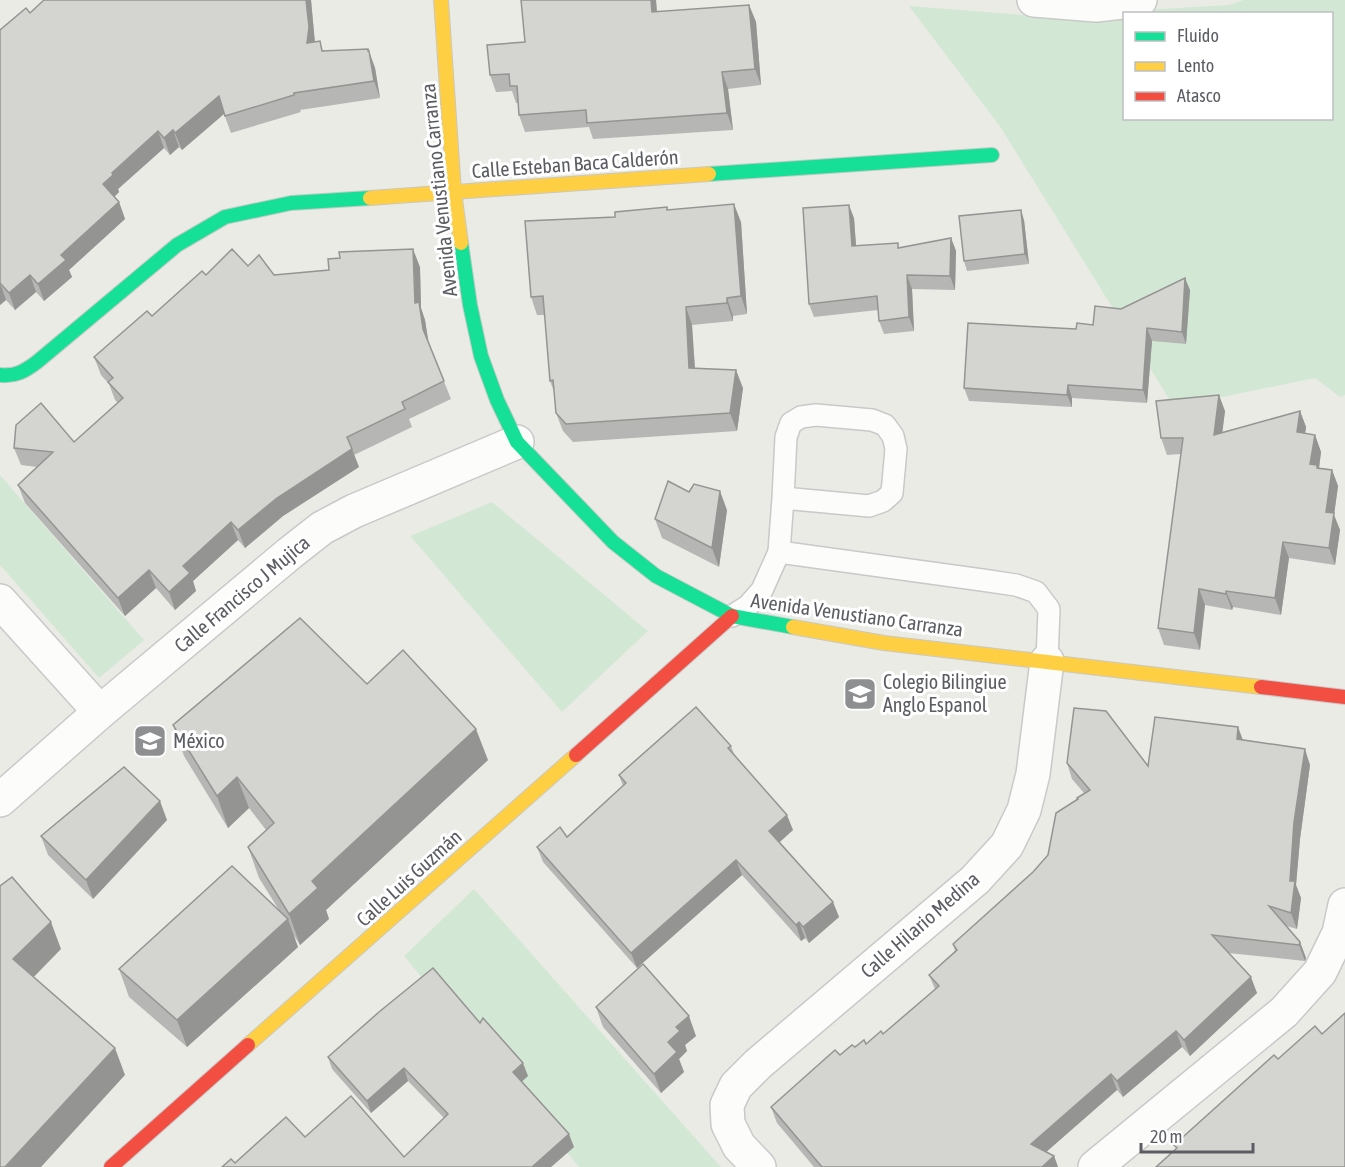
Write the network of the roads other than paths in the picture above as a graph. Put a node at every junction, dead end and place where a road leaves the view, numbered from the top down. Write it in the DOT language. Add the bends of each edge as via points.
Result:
graph roads {
  1 [pos="441,0"];
  2 [pos="1034,0"];
  3 [pos="1140,0"];
  4 [pos="992,155"];
  5 [pos="454,191"];
  6 [pos="0,375"];
  7 [pos="518,442"];
  8 [pos="783,498"];
  9 [pos="779,552"];
  10 [pos="0,601"];
  11 [pos="732,616"];
  12 [pos="1047,661"];
  13 [pos="1345,697"];
  14 [pos="100,712"];
  15 [pos="0,800"];
  16 [pos="1345,905"];
  17 [pos="749,1156"];
  18 [pos="111,1167"];
  19 [pos="1095,1167"];
  1 -- 5 [label="street, Avenida Venustiano Carranza"];
  2 -- 3 [label="street" via="1096,4"];
  4 -- 5 [label="street, Calle Esteban Baca Calderón"];
  5 -- 6 [label="street, Calle Esteban Baca Calderón" via="291,202 225,217 177,245 32,366 22,373"];
  5 -- 7 [label="street, Avenida Venustiano Carranza" via="481,356"];
  7 -- 11 [label="street, Avenida Venustiano Carranza" via="613,542 656,576"];
  7 -- 14 [label="street, Calle Francisco J Mujica" via="322,528"];
  8 -- 8 [label="lane" via="786,437 791,423 801,417 872,420 885,425 893,436 897,449 892,493 883,501 869,506"];
  8 -- 9 [label="lane"];
  9 -- 11 [label="lane" via="762,590"];
  9 -- 12 [label="lane" via="1016,585 1036,592 1049,609"];
  10 -- 14 [label="street"];
  11 -- 12 [label="street, Avenida Venustiano Carranza" via="884,643"];
  11 -- 18 [label="street, Calle Luis Guzmán"];
  12 -- 13 [label="street, Avenida Venustiano Carranza"];
  12 -- 17 [label="street, Calle Hilario Medina" via="1033,774 1024,810 1007,845 975,880 736,1086 728,1106 728,1124"];
  14 -- 15 [label="street, Calle Francisco J Mujica"];
  16 -- 19 [label="street" via="1339,933 1320,972 1284,1012"];
}
